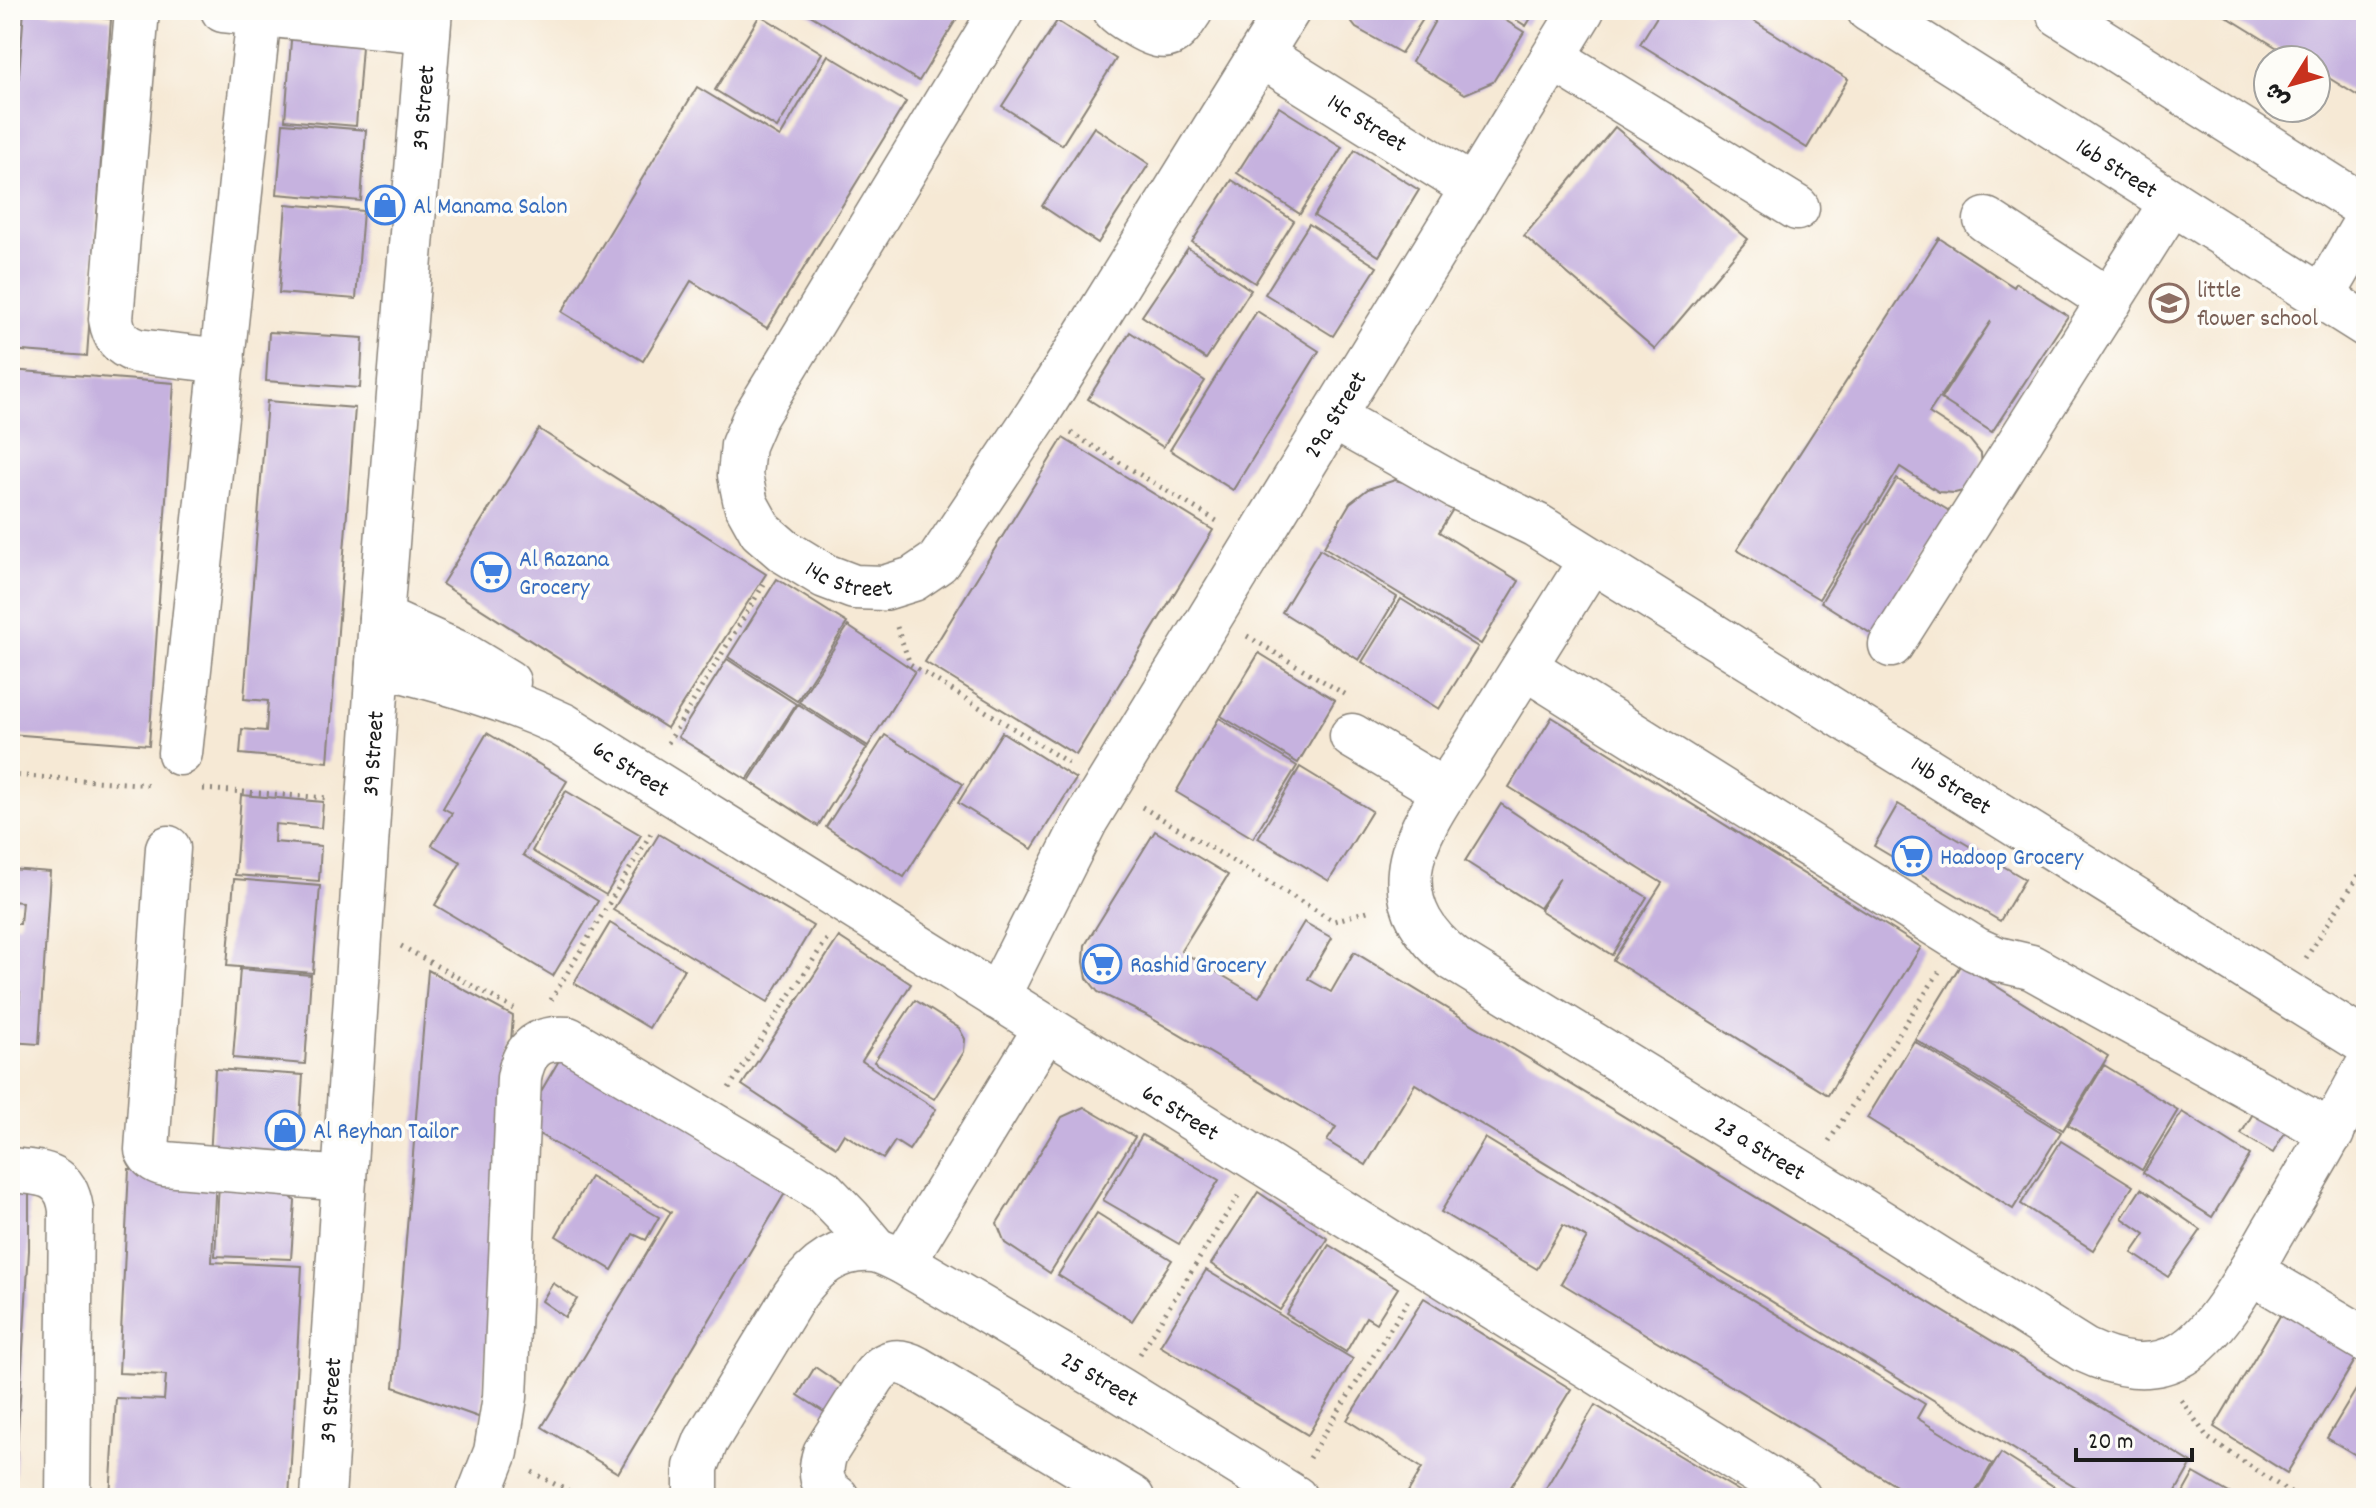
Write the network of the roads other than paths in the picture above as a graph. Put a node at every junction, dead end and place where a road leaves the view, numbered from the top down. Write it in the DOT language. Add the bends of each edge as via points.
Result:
graph roads {
  1 [pos="137,10"];
  2 [pos="1002,10"];
  3 [pos="1115,10"];
  4 [pos="1191,10"];
  5 [pos="1288,10"];
  6 [pos="1582,10"];
  7 [pos="1869,10"];
  8 [pos="241,12"];
  9 [pos="2059,14"];
  10 [pos="429,20"];
  11 [pos="1922,24"];
  12 [pos="1261,55"];
  13 [pos="1553,58"];
  14 [pos="1473,188"];
  15 [pos="2172,202"];
  16 [pos="1797,208"];
  17 [pos="2366,208"];
  18 [pos="1986,220"];
  19 [pos="2366,222"];
  20 [pos="2322,297"];
  21 [pos="2110,301"];
  22 [pos="2366,325"];
  23 [pos="223,361"];
  24 [pos="1341,404"];
  25 [pos="1591,560"];
  26 [pos="381,618"];
  27 [pos="1891,645"];
  28 [pos="378,664"];
  29 [pos="1525,667"];
  30 [pos="563,725"];
  31 [pos="1352,736"];
  32 [pos="180,753"];
  33 [pos="1446,792"];
  34 [pos="168,848"];
  35 [pos="984,989"];
  36 [pos="1046,1028"];
  37 [pos="2366,1043"];
  38 [pos="2366,1069"];
  39 [pos="2332,1133"];
  40 [pos="10,1170"];
  41 [pos="344,1179"];
  42 [pos="890,1256"];
  43 [pos="2250,1271"];
  44 [pos="2366,1340"];
  45 [pos="1291,1496"];
  46 [pos="68,1498"];
  47 [pos="323,1498"];
  48 [pos="478,1498"];
  49 [pos="696,1498"];
  50 [pos="837,1498"];
  51 [pos="1132,1498"];
  52 [pos="1799,1498"];
  1 -- 23 [label="street" via="113,331 137,351"];
  2 -- 12 [label="street, 14c Street" via="755,417 743,445 740,475 746,504 761,531 825,576 854,587 884,588 913,579 938,562 1038,413"];
  3 -- 4 [label="street" via="1152,34 1166,36 1178,30"];
  5 -- 12 [label="street, 14c Street"];
  6 -- 13 [label="street, 29a Street"];
  7 -- 11 [label="street, 16b Street"];
  8 -- 10 [label="street"];
  8 -- 23 [label="street"];
  9 -- 17 [label="street"];
  10 -- 26 [label="street, 39 Street"];
  11 -- 15 [label="street, 16b Street"];
  12 -- 14 [label="street, 14c Street"];
  13 -- 14 [label="street, 29a Street"];
  13 -- 16 [label="street"];
  14 -- 24 [label="street, 29a Street"];
  15 -- 20 [label="street, 16b Street"];
  15 -- 21 [label="street"];
  18 -- 21 [label="street"];
  19 -- 20 [label="street"];
  20 -- 22 [label="street, 16b Street"];
  21 -- 27 [label="street"];
  23 -- 32 [label="street"];
  24 -- 25 [label="street, 14b Street" via="1466,470"];
  24 -- 35 [label="street, 29a Street"];
  25 -- 29 [label="street, 23 a Street"];
  25 -- 37 [label="street, 14b Street"];
  26 -- 28 [label="street, 39 Street"];
  26 -- 30 [label="street, 6c Street" via="465,656"];
  28 -- 30 [label="street, 6c Street" via="456,684"];
  28 -- 41 [label="street, 39 Street"];
  29 -- 33 [label="street, 23 a Street"];
  29 -- 39 [label="street" via="1986,955 2031,967"];
  30 -- 35 [label="street, 6c Street"];
  31 -- 33 [label="street"];
  33 -- 43 [label="street, 23 a Street" via="1415,847 1410,872 1411,898 1434,943 2084,1350 2131,1366 2157,1364 2181,1354 2201,1340"];
  34 -- 41 [label="street" via="147,1150 165,1164"];
  35 -- 36 [label="street, 6c Street"];
  36 -- 42 [label="street"];
  36 -- 52 [label="street, 6c Street"];
  38 -- 39 [label="street, 23 a Street"];
  39 -- 43 [label="street, 23 a Street"];
  40 -- 46 [label="street" via="54,1177 70,1197"];
  41 -- 47 [label="street, 39 Street"];
  42 -- 45 [label="street, 25 Street"];
  42 -- 48 [label="street, 25 Street" via="823,1191 552,1031 553,1038 540,1043 521,1064 505,1397 496,1452"];
  42 -- 49 [label="street" via="853,1251 809,1275 706,1441 696,1467"];
  43 -- 44 [label="street"];
  50 -- 51 [label="street" via="822,1481 825,1453 880,1367 892,1361 916,1368"];
}
